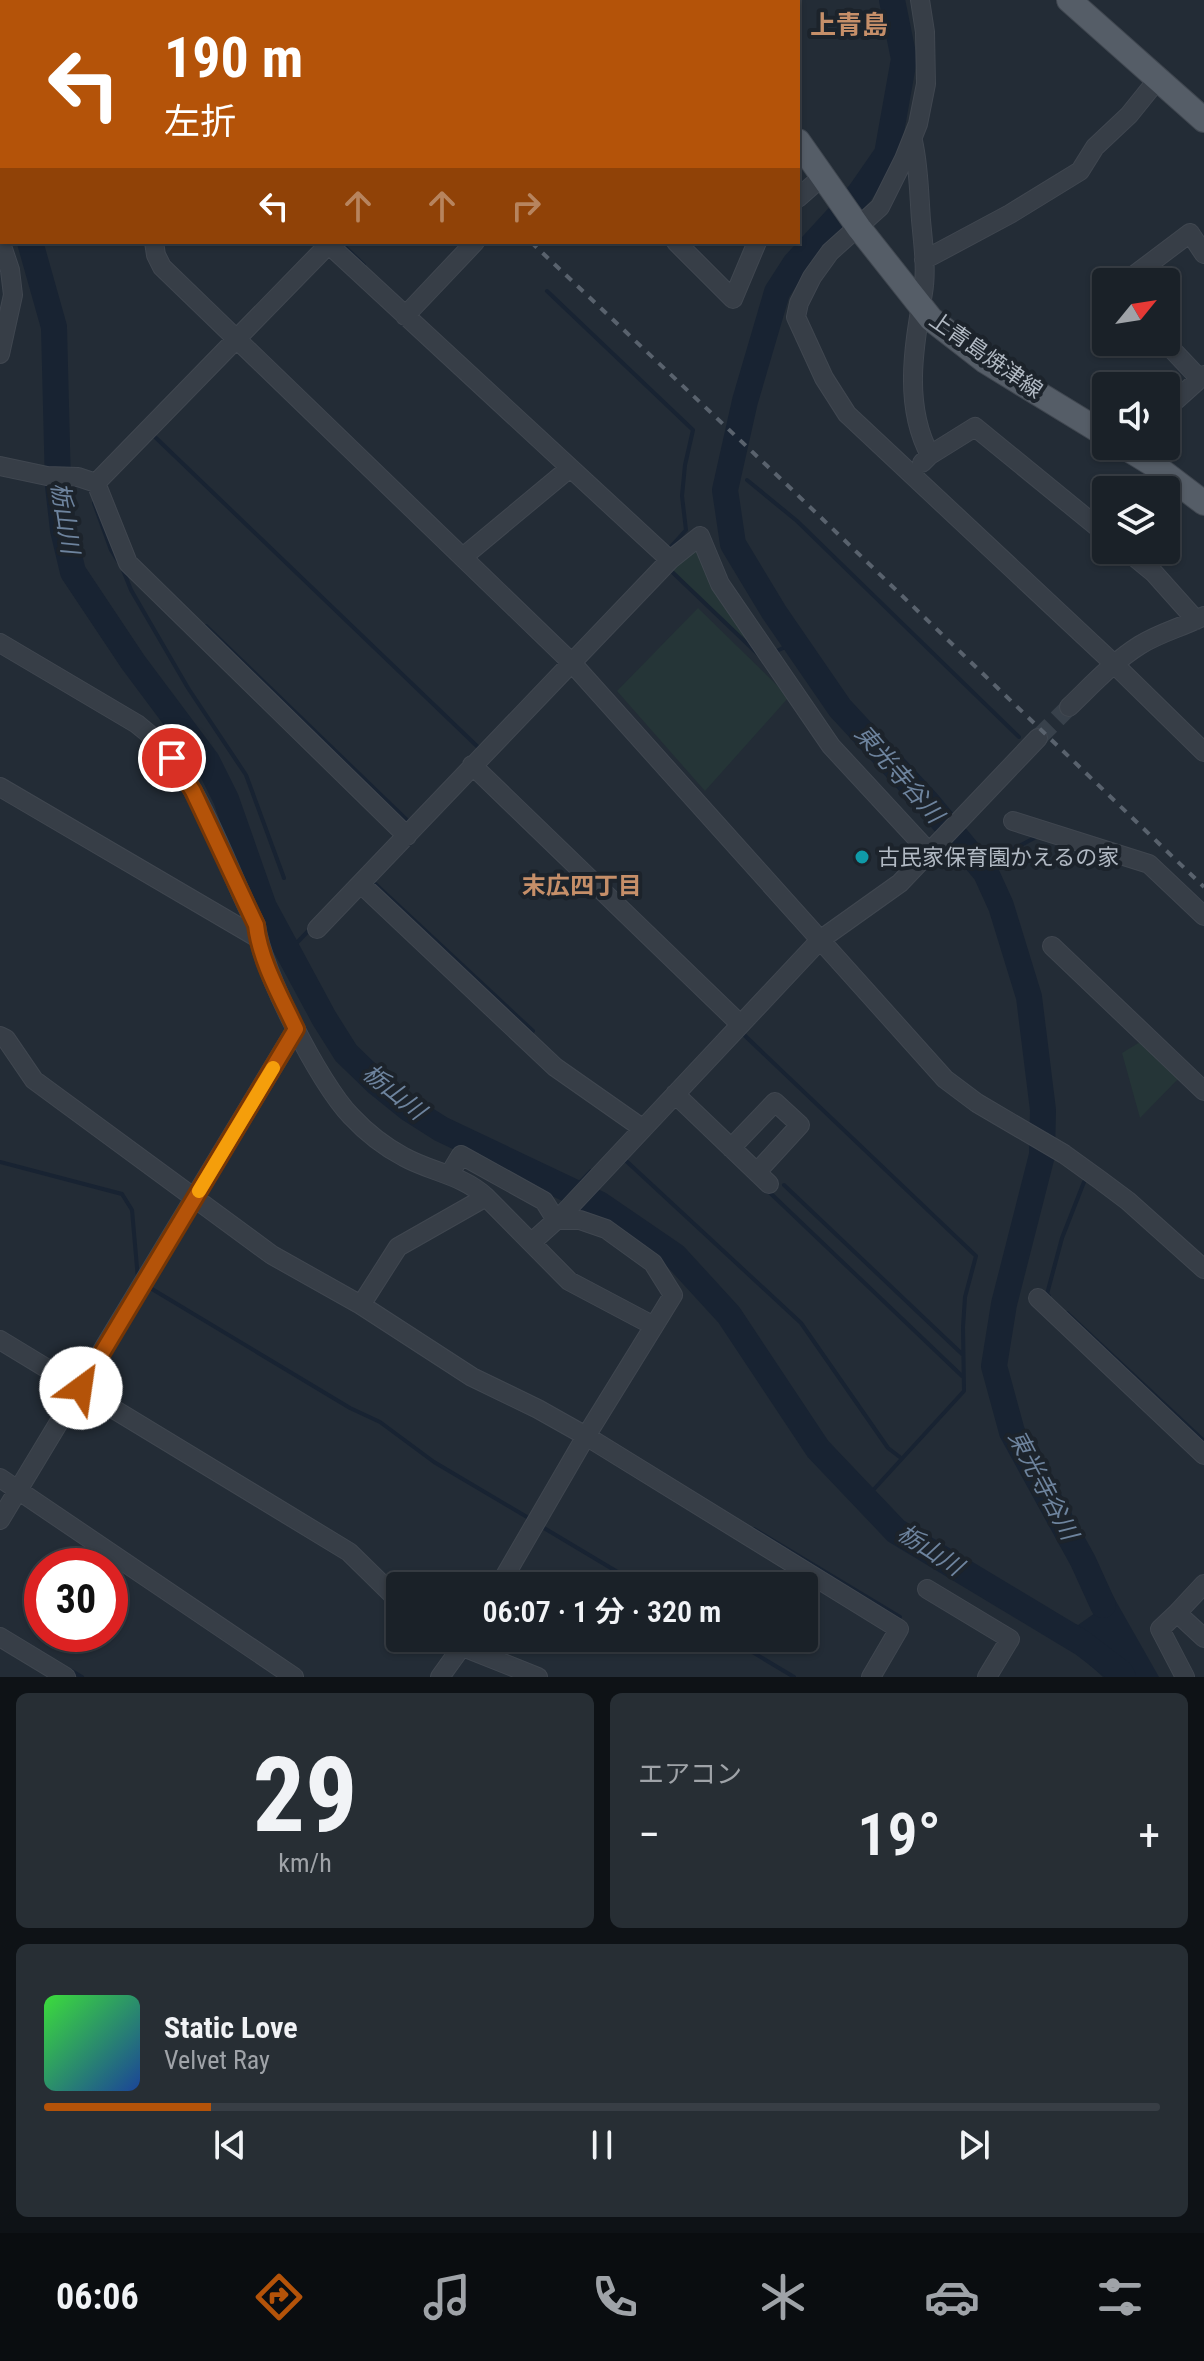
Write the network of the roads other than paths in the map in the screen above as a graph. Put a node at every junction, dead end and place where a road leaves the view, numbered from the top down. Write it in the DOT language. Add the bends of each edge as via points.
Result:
graph roads {
  1 [pos="920,0"];
  2 [pos="1069,0"];
  3 [pos="1158,79"];
  4 [pos="1204,120"];
  5 [pos="913,138"];
  6 [pos="800,144"];
  7 [pos="825,179"];
  8 [pos="800,197"];
  9 [pos="859,228"];
  10 [pos="1,244"];
  11 [pos="154,244"];
  12 [pos="327,244"];
  13 [pos="329,244"];
  14 [pos="473,244"];
  15 [pos="678,244"];
  16 [pos="756,244"];
  17 [pos="1204,254"];
  18 [pos="924,260"];
  19 [pos="1144,268"];
  20 [pos="919,306"];
  21 [pos="405,316"];
  22 [pos="236,339"];
  23 [pos="0,354"];
  24 [pos="1180,356"];
  25 [pos="1202,377"];
  26 [pos="1180,397"];
  27 [pos="1092,426"];
  28 [pos="930,455"];
  29 [pos="1148,460"];
  30 [pos="0,466"];
  31 [pos="570,468"];
  32 [pos="911,474"];
  33 [pos="87,480"];
  34 [pos="1204,503"];
  35 [pos="1092,523"];
  36 [pos="463,557"];
  37 [pos="670,560"];
  38 [pos="1143,564"];
  39 [pos="1200,618"];
  40 [pos="0,643"];
  41 [pos="572,663"];
  42 [pos="1113,663"];
  43 [pos="1069,707"];
  44 [pos="1038,738"];
  45 [pos="1204,752"];
  46 [pos="472,765"];
  47 [pos="0,787"];
  48 [pos="1013,821"];
  49 [pos="407,836"];
  50 [pos="933,850"];
  51 [pos="361,884"];
  52 [pos="1204,916"];
  53 [pos="317,929"];
  54 [pos="258,938"];
  55 [pos="820,940"];
  56 [pos="1052,946"];
  57 [pos="740,1024"];
  58 [pos="296,1029"];
  59 [pos="0,1036"];
  60 [pos="1204,1091"];
  61 [pos="675,1094"];
  62 [pos="642,1128"];
  63 [pos="731,1148"];
  64 [pos="449,1175"];
  65 [pos="486,1197"];
  66 [pos="195,1199"];
  67 [pos="559,1218"];
  68 [pos="532,1242"];
  69 [pos="1204,1269"];
  70 [pos="1038,1298"];
  71 [pos="361,1305"];
  72 [pos="654,1326"];
  73 [pos="0,1340"];
  74 [pos="81,1388"];
  75 [pos="586,1436"];
  76 [pos="1204,1455"];
  77 [pos="0,1478"];
  78 [pos="18,1490"];
  79 [pos="0,1520"];
  80 [pos="507,1572"];
  81 [pos="1204,1584"];
  82 [pos="386,1588"];
  83 [pos="927,1589"];
  84 [pos="1177,1613"];
  85 [pos="0,1637"];
  86 [pos="1204,1638"];
  87 [pos="459,1652"];
  88 [pos="487,1652"];
  89 [pos="66,1677"];
  90 [pos="294,1677"];
  91 [pos="440,1677"];
  92 [pos="538,1677"];
  93 [pos="871,1677"];
  94 [pos="987,1677"];
  95 [pos="1185,1677"];
  1 -- 5 [label="street" via="926,84"];
  2 -- 3 [label="main road"];
  3 -- 4 [label="main road"];
  3 -- 18 [label="street" via="1095,147 1080,171"];
  5 -- 9 [label="street" via="880,207"];
  5 -- 18 [label="street"];
  6 -- 7 [label="main road, 上青島焼津線"];
  7 -- 8 [label="street"];
  7 -- 9 [label="main road, 上青島焼津線"];
  9 -- 20 [label="main road, 上青島焼津線"];
  9 -- 32 [label="street" via="830,252 812,277 796,317 847,414"];
  10 -- 23 [label="street" via="13,295"];
  11 -- 22 [label="street" via="162,267"];
  12 -- 22 [label="street"];
  13 -- 21 [label="street"];
  14 -- 21 [label="street"];
  15 -- 16 [label="street" via="733,299"];
  17 -- 19 [label="street" via="1190,233"];
  18 -- 20 [label="street"];
  20 -- 27 [label="main road, 上青島焼津線" via="985,361"];
  20 -- 28 [label="street" via="914,403"];
  21 -- 31 [label="street"];
  22 -- 33 [label="street"];
  22 -- 36 [label="street"];
  24 -- 25 [label="street"];
  25 -- 26 [label="street"];
  28 -- 32 [label="street"];
  28 -- 35 [label="street" via="975,427"];
  29 -- 34 [label="main road"];
  30 -- 33 [label="street"];
  31 -- 36 [label="street"];
  31 -- 37 [label="street"];
  32 -- 42 [label="street"];
  33 -- 49 [label="street" via="128,563"];
  36 -- 41 [label="street"];
  37 -- 41 [label="street"];
  37 -- 50 [label="street" via="700,536 720,584 831,746"];
  38 -- 39 [label="street"];
  39 -- 42 [label="street" via="1168,630"];
  40 -- 54 [label="street" via="156,739 193,791"];
  41 -- 46 [label="street"];
  41 -- 55 [label="street"];
  42 -- 43 [label="street"];
  42 -- 45 [label="street"];
  44 -- 50 [label="street"];
  46 -- 49 [label="street"];
  46 -- 57 [label="street"];
  47 -- 54 [label="street"];
  48 -- 52 [label="street" via="1149,864"];
  49 -- 51 [label="street"];
  50 -- 55 [label="street" via="900,883"];
  51 -- 53 [label="street"];
  51 -- 62 [label="street" via="555,1067"];
  54 -- 58 [label="street"];
  55 -- 57 [label="street"];
  55 -- 69 [label="street" via="945,1079 1064,1154 1128,1201"];
  56 -- 60 [label="street"];
  57 -- 61 [label="street"];
  58 -- 64 [label="street" via="349,1115 406,1159"];
  58 -- 66 [label="street"];
  59 -- 66 [label="street" via="34,1080"];
  61 -- 62 [label="street"];
  61 -- 63 [label="street"];
  62 -- 67 [label="street"];
  63 -- 63 [label="street" via="763,1178 800,1125 775,1102"];
  64 -- 65 [label="street"];
  64 -- 67 [label="street" via="461,1155 544,1201"];
  65 -- 68 [label="street"];
  65 -- 71 [label="street" via="398,1247"];
  66 -- 71 [label="street" via="272,1255"];
  66 -- 74 [label="street"];
  67 -- 68 [label="street"];
  67 -- 72 [label="street" via="606,1229 653,1263 673,1295"];
  68 -- 72 [label="street" via="569,1281"];
  70 -- 76 [label="street"];
  71 -- 75 [label="street" via="472,1377"];
  72 -- 75 [label="street"];
  73 -- 74 [label="street"];
  74 -- 78 [label="street"];
  74 -- 82 [label="street" via="349,1552"];
  75 -- 80 [label="street"];
  75 -- 93 [label="street" via="899,1629"];
  77 -- 78 [label="street"];
  78 -- 79 [label="street"];
  78 -- 90 [label="street"];
  81 -- 84 [label="street"];
  83 -- 94 [label="street" via="1010,1639"];
  84 -- 86 [label="street"];
  84 -- 95 [label="street" via="1160,1629"];
  85 -- 89 [label="street"];
  87 -- 91 [label="street"];
  88 -- 92 [label="street"];
}
